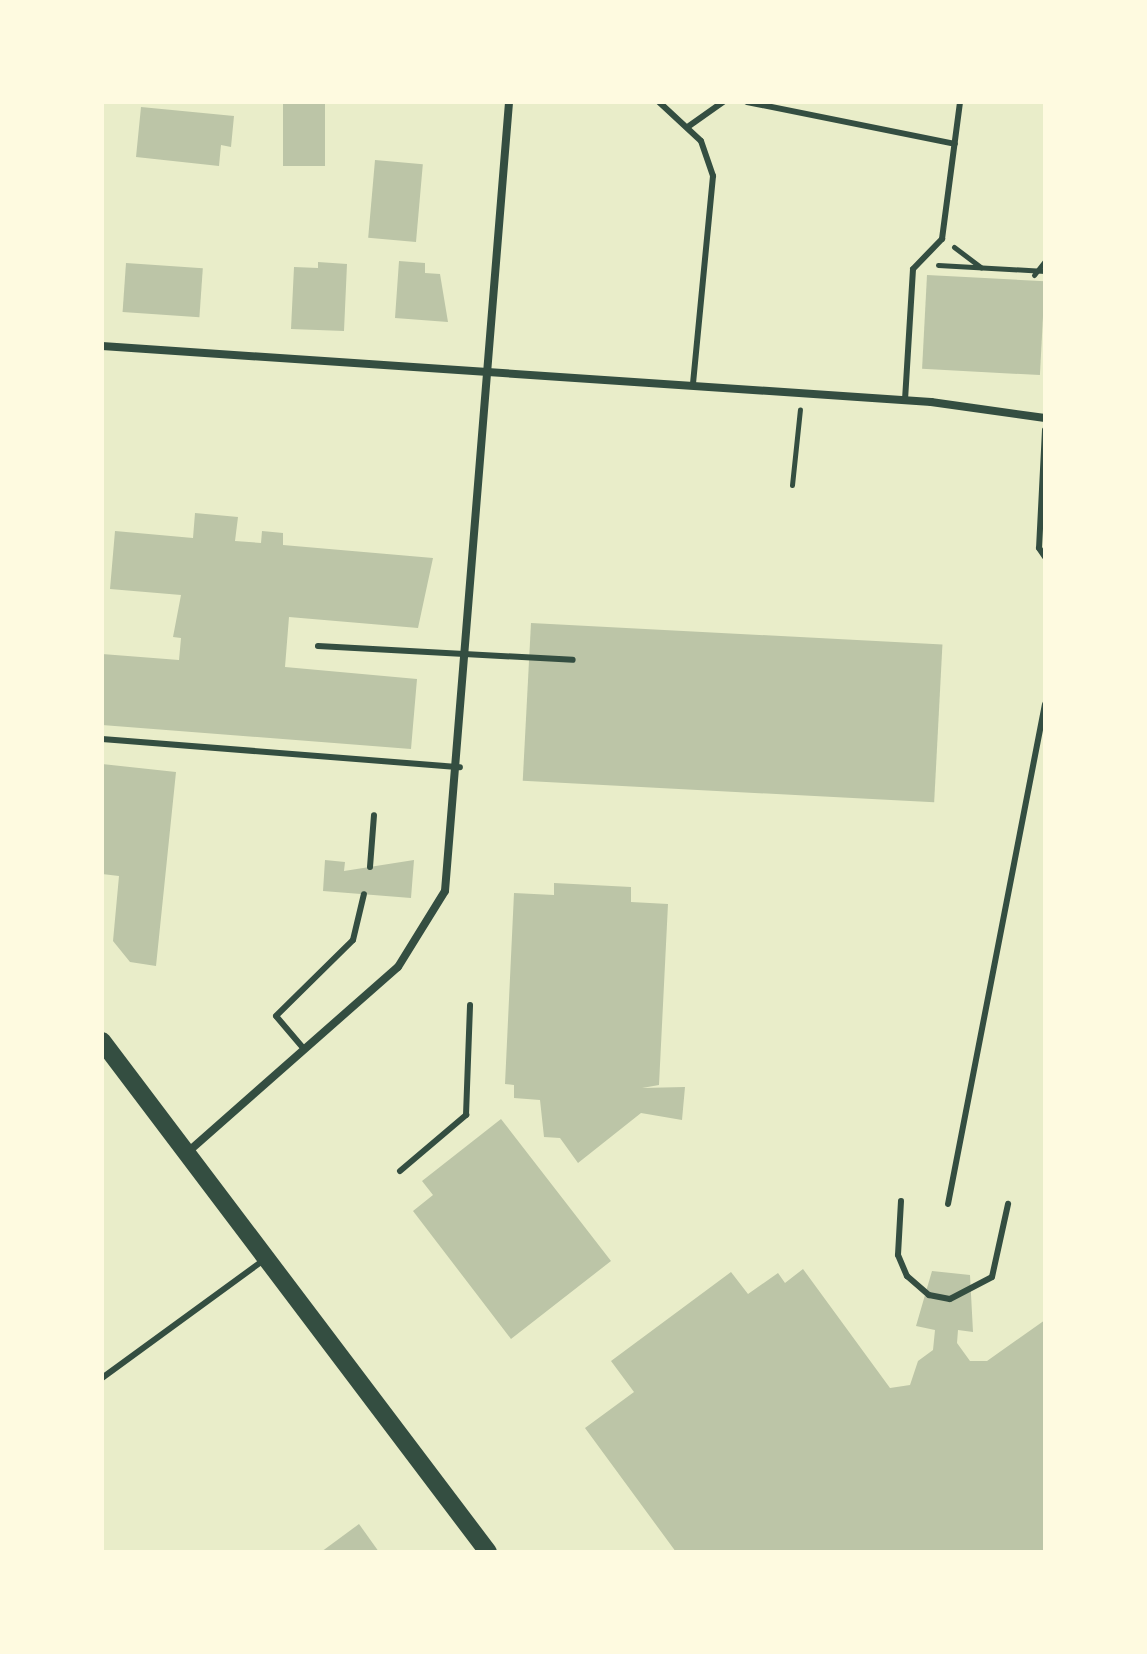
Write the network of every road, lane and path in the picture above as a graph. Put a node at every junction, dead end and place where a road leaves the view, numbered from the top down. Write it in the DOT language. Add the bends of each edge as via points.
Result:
graph roads {
  1 [pos="509,102"];
  2 [pos="659,102"];
  3 [pos="723,102"];
  4 [pos="747,102"];
  5 [pos="960,102"];
  6 [pos="689,126"];
  7 [pos="955,144"];
  8 [pos="942,239"];
  9 [pos="1045,261"];
  10 [pos="918,264"];
  11 [pos="982,267"];
  12 [pos="1039,272"];
  13 [pos="102,346"];
  14 [pos="489,370"];
  15 [pos="693,385"];
  16 [pos="802,392"];
  17 [pos="905,400"];
  18 [pos="1045,418"];
  19 [pos="1045,430"];
  20 [pos="792,485"];
  21 [pos="1045,557"];
  22 [pos="318,646"];
  23 [pos="467,654"];
  24 [pos="573,660"];
  25 [pos="1045,704"];
  26 [pos="102,739"];
  27 [pos="460,767"];
  28 [pos="374,815"];
  29 [pos="370,867"];
  30 [pos="364,894"];
  31 [pos="470,1005"];
  32 [pos="102,1041"];
  33 [pos="304,1049"];
  34 [pos="189,1151"];
  35 [pos="400,1171"];
  36 [pos="901,1201"];
  37 [pos="948,1204"];
  38 [pos="1008,1204"];
  39 [pos="269,1256"];
  40 [pos="102,1378"];
  41 [pos="488,1552"];
  1 -- 14 [label="street"];
  2 -- 6 [label="lane"];
  3 -- 6 [label="lane"];
  4 -- 7 [label="lane"];
  5 -- 7 [label="lane"];
  6 -- 15 [label="lane" via="713,176"];
  7 -- 8 [label="lane"];
  8 -- 10 [label="lane"];
  8 -- 11 [label="path"];
  9 -- 12 [label="path"];
  10 -- 11 [label="path"];
  10 -- 17 [label="lane"];
  11 -- 12 [label="path"];
  13 -- 14 [label="street"];
  14 -- 15 [label="street"];
  14 -- 23 [label="street"];
  15 -- 16 [label="street"];
  16 -- 17 [label="street"];
  16 -- 20 [label="path"];
  17 -- 18 [label="street"];
  19 -- 21 [label="lane" via="1039,548"];
  22 -- 23 [label="lane"];
  23 -- 24 [label="lane"];
  23 -- 27 [label="street"];
  25 -- 37 [label="lane"];
  26 -- 27 [label="lane"];
  27 -- 33 [label="street" via="445,891 431,921 398,967"];
  28 -- 29 [label="lane"];
  30 -- 33 [label="lane" via="353,940 276,1016"];
  31 -- 35 [label="lane" via="466,1115"];
  32 -- 34 [label="main road"];
  33 -- 34 [label="street"];
  34 -- 39 [label="main road"];
  36 -- 38 [label="lane" via="898,1255 907,1276 929,1295 950,1299 992,1277"];
  39 -- 40 [label="lane"];
  39 -- 41 [label="main road"];
}
